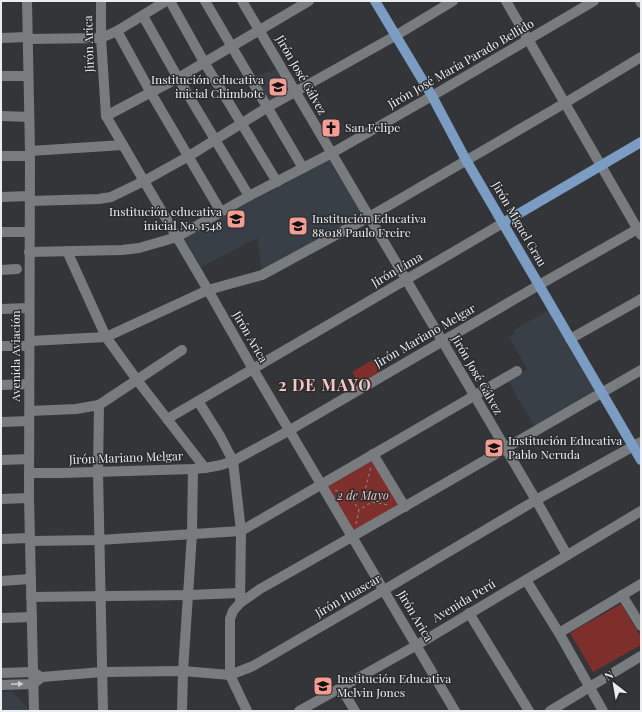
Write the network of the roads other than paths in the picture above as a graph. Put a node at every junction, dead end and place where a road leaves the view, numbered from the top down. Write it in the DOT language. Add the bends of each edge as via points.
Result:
graph roads {
  1 [pos="27,1"];
  2 [pos="101,1"];
  3 [pos="166,1"];
  4 [pos="170,1"];
  5 [pos="205,1"];
  6 [pos="242,1"];
  7 [pos="309,1"];
  8 [pos="375,1"];
  9 [pos="453,1"];
  10 [pos="506,1"];
  11 [pos="594,1"];
  12 [pos="143,16"];
  13 [pos="259,30"];
  14 [pos="117,31"];
  15 [pos="395,36"];
  16 [pos="1,38"];
  17 [pos="28,38"];
  18 [pos="100,38"];
  19 [pos="529,40"];
  20 [pos="232,46"];
  21 [pos="641,57"];
  22 [pos="204,62"];
  23 [pos="1,76"];
  24 [pos="28,76"];
  25 [pos="178,78"];
  26 [pos="296,92"];
  27 [pos="151,93"];
  28 [pos="432,96"];
  29 [pos="565,103"];
  30 [pos="268,107"];
  31 [pos="1,116"];
  32 [pos="106,116"];
  33 [pos="29,117"];
  34 [pos="242,124"];
  35 [pos="215,139"];
  36 [pos="641,142"];
  37 [pos="123,145"];
  38 [pos="332,153"];
  39 [pos="30,154"];
  40 [pos="1,156"];
  41 [pos="189,156"];
  42 [pos="466,160"];
  43 [pos="601,166"];
  44 [pos="304,168"];
  45 [pos="144,182"];
  46 [pos="277,182"];
  47 [pos="249,196"];
  48 [pos="1,197"];
  49 [pos="30,199"];
  50 [pos="221,212"];
  51 [pos="369,217"];
  52 [pos="503,223"];
  53 [pos="640,230"];
  54 [pos="1,232"];
  55 [pos="30,232"];
  56 [pos="177,237"];
  57 [pos="67,251"];
  58 [pos="29,252"];
  59 [pos="17,269"];
  60 [pos="1,270"];
  61 [pos="406,280"];
  62 [pos="539,285"];
  63 [pos="208,290"];
  64 [pos="641,299"];
  65 [pos="29,308"];
  66 [pos="1,309"];
  67 [pos="106,337"];
  68 [pos="570,339"];
  69 [pos="442,341"];
  70 [pos="30,343"];
  71 [pos="1,346"];
  72 [pos="182,350"];
  73 [pos="253,369"];
  74 [pos="641,370"];
  75 [pos="517,371"];
  76 [pos="137,380"];
  77 [pos="1,384"];
  78 [pos="29,384"];
  79 [pos="602,392"];
  80 [pos="474,396"];
  81 [pos="198,401"];
  82 [pos="100,405"];
  83 [pos="30,416"];
  84 [pos="167,419"];
  85 [pos="1,422"];
  86 [pos="290,430"];
  87 [pos="637,444"];
  88 [pos="505,448"];
  89 [pos="374,454"];
  90 [pos="29,459"];
  91 [pos="1,460"];
  92 [pos="641,460"];
  93 [pos="233,461"];
  94 [pos="205,468"];
  95 [pos="193,469"];
  96 [pos="98,472"];
  97 [pos="29,473"];
  98 [pos="321,484"];
  99 [pos="26,498"];
  100 [pos="1,499"];
  101 [pos="536,500"];
  102 [pos="405,507"];
  103 [pos="641,511"];
  104 [pos="241,530"];
  105 [pos="192,534"];
  106 [pos="353,537"];
  107 [pos="1,539"];
  108 [pos="30,540"];
  109 [pos="99,540"];
  110 [pos="567,555"];
  111 [pos="30,579"];
  112 [pos="526,580"];
  113 [pos="1,581"];
  114 [pos="641,584"];
  115 [pos="384,590"];
  116 [pos="189,595"];
  117 [pos="622,595"];
  118 [pos="31,597"];
  119 [pos="101,597"];
  120 [pos="240,598"];
  121 [pos="469,613"];
  122 [pos="32,617"];
  123 [pos="1,618"];
  124 [pos="641,626"];
  125 [pos="559,633"];
  126 [pos="417,645"];
  127 [pos="641,656"];
  128 [pos="183,671"];
  129 [pos="33,672"];
  130 [pos="102,672"];
  131 [pos="1,673"];
  132 [pos="230,675"];
  133 [pos="42,677"];
  134 [pos="33,684"];
  135 [pos="1,685"];
  136 [pos="341,688"];
  137 [pos="589,688"];
  138 [pos="452,710"];
  139 [pos="34,711"];
  140 [pos="103,711"];
  141 [pos="182,711"];
  142 [pos="247,711"];
  143 [pos="299,711"];
  144 [pos="355,711"];
  145 [pos="529,711"];
  146 [pos="550,711"];
  147 [pos="603,711"];
  1 -- 17 [label="street, Avenida Aviación"];
  2 -- 18 [label="street, Jirón Arica"];
  3 -- 12 [label="street"];
  4 -- 22 [label="street"];
  5 -- 20 [label="street"];
  6 -- 13 [label="street, Jirón José Gálvez"];
  7 -- 13 [label="street"];
  8 -- 15 [label="main road, Jirón Miguel Grau"];
  9 -- 15 [label="street"];
  10 -- 19 [label="street"];
  11 -- 19 [label="street, Jirón José María Parado Bellido"];
  12 -- 14 [label="street"];
  12 -- 25 [label="street"];
  13 -- 20 [label="street"];
  13 -- 26 [label="street, Jirón José Gálvez"];
  14 -- 18 [label="street"];
  14 -- 27 [label="street"];
  15 -- 26 [label="street"];
  15 -- 28 [label="main road, Jirón Miguel Grau"];
  16 -- 17 [label="street"];
  17 -- 18 [label="street"];
  17 -- 24 [label="street, Avenida Aviación"];
  18 -- 32 [label="street, Jirón Arica"];
  19 -- 28 [label="street, Jirón José María Parado Bellido"];
  19 -- 29 [label="street"];
  20 -- 22 [label="street"];
  20 -- 30 [label="street"];
  21 -- 29 [label="street"];
  22 -- 25 [label="street"];
  22 -- 34 [label="street"];
  23 -- 24 [label="street"];
  24 -- 33 [label="street, Avenida Aviación"];
  25 -- 27 [label="street"];
  25 -- 35 [label="street"];
  26 -- 30 [label="street"];
  26 -- 38 [label="street, Jirón José Gálvez"];
  27 -- 32 [label="street"];
  27 -- 41 [label="street"];
  28 -- 38 [label="street, Jirón José María Parado Bellido"];
  28 -- 42 [label="main road, Jirón Miguel Grau"];
  29 -- 42 [label="street"];
  29 -- 43 [label="street"];
  30 -- 34 [label="street"];
  30 -- 44 [label="street"];
  31 -- 33 [label="street"];
  32 -- 37 [label="street, Jirón Arica"];
  33 -- 39 [label="street, Avenida Aviación"];
  34 -- 35 [label="street"];
  34 -- 46 [label="street"];
  35 -- 41 [label="street"];
  35 -- 47 [label="street"];
  36 -- 43 [label="main road, Jirón Lima"];
  37 -- 39 [label="street"];
  37 -- 45 [label="street, Jirón Arica"];
  38 -- 44 [label="street, Jirón José María Parado Bellido"];
  38 -- 51 [label="street, Jirón José Gálvez"];
  39 -- 40 [label="street"];
  39 -- 49 [label="street, Avenida Aviación"];
  41 -- 45 [label="street"];
  41 -- 50 [label="street"];
  42 -- 51 [label="street"];
  42 -- 52 [label="main road, Jirón Miguel Grau"];
  43 -- 52 [label="main road, Jirón Lima"];
  43 -- 53 [label="street"];
  44 -- 46 [label="street, Jirón José María Parado Bellido"];
  45 -- 49 [label="street" via="111,197 99,199"];
  45 -- 56 [label="street, Jirón Arica"];
  46 -- 47 [label="street, Jirón José María Parado Bellido"];
  47 -- 50 [label="street, Jirón José María Parado Bellido"];
  48 -- 49 [label="street"];
  49 -- 55 [label="street, Avenida Aviación"];
  50 -- 56 [label="street, Jirón José María Parado Bellido"];
  51 -- 61 [label="street, Jirón José Gálvez"];
  51 -- 63 [label="street" via="262,275"];
  52 -- 61 [label="street, Jirón Lima"];
  52 -- 62 [label="main road, Jirón Miguel Grau"];
  53 -- 62 [label="street, Jirón Mariano Melgar"];
  54 -- 55 [label="street"];
  55 -- 58 [label="street, Avenida Aviación"];
  56 -- 57 [label="street, Jirón José María Parado Bellido" via="139,248"];
  56 -- 63 [label="street, Jirón Arica"];
  57 -- 58 [label="street, Jirón José María Parado Bellido"];
  57 -- 67 [label="street"];
  58 -- 65 [label="street, Avenida Aviación"];
  59 -- 60 [label="street"];
  61 -- 69 [label="street, Jirón José Gálvez"];
  61 -- 73 [label="street, Jirón Lima"];
  62 -- 68 [label="main road, Jirón Miguel Grau"];
  62 -- 69 [label="street, Jirón Mariano Melgar"];
  63 -- 67 [label="street"];
  63 -- 73 [label="street, Jirón Arica"];
  64 -- 68 [label="street"];
  65 -- 66 [label="street"];
  65 -- 70 [label="street, Avenida Aviación"];
  67 -- 70 [label="street"];
  67 -- 76 [label="street"];
  68 -- 79 [label="main road, Jirón Miguel Grau"];
  69 -- 80 [label="street, Jirón José Gálvez"];
  69 -- 86 [label="street, Jirón Mariano Melgar"];
  70 -- 71 [label="street"];
  70 -- 78 [label="street, Avenida Aviación"];
  72 -- 76 [label="street"];
  73 -- 81 [label="street, Jirón Lima"];
  73 -- 86 [label="street, Jirón Arica"];
  74 -- 79 [label="street"];
  75 -- 80 [label="street"];
  76 -- 82 [label="street"];
  76 -- 84 [label="street"];
  77 -- 78 [label="street"];
  78 -- 83 [label="street, Avenida Aviación"];
  79 -- 87 [label="main road, Jirón Miguel Grau"];
  79 -- 88 [label="street"];
  80 -- 88 [label="street, Jirón José Gálvez"];
  80 -- 89 [label="street"];
  81 -- 84 [label="street, Jirón Lima"];
  81 -- 93 [label="street"];
  82 -- 83 [label="street"];
  82 -- 96 [label="street"];
  83 -- 85 [label="street"];
  83 -- 90 [label="street, Avenida Aviación"];
  84 -- 94 [label="street"];
  86 -- 93 [label="street, Jirón Mariano Melgar"];
  86 -- 98 [label="street, Jirón Arica"];
  87 -- 92 [label="main road, Jirón Miguel Grau"];
  87 -- 101 [label="street, Jirón Huascar"];
  88 -- 101 [label="street, Jirón José Gálvez"];
  88 -- 102 [label="street"];
  89 -- 98 [label="street"];
  89 -- 102 [label="street"];
  90 -- 91 [label="street"];
  90 -- 97 [label="street, Avenida Aviación"];
  93 -- 94 [label="street, Jirón Mariano Melgar"];
  93 -- 104 [label="street"];
  94 -- 95 [label="street, Jirón Mariano Melgar"];
  95 -- 96 [label="street, Jirón Mariano Melgar"];
  95 -- 105 [label="street"];
  96 -- 97 [label="street, Jirón Mariano Melgar"];
  96 -- 109 [label="street"];
  97 -- 99 [label="street, Avenida Aviación"];
  98 -- 104 [label="street"];
  98 -- 106 [label="street, Jirón Arica"];
  99 -- 100 [label="street"];
  99 -- 108 [label="street, Avenida Aviación"];
  101 -- 110 [label="street, Jirón José Gálvez"];
  101 -- 115 [label="street, Jirón Huascar"];
  102 -- 106 [label="street"];
  103 -- 110 [label="street, Avenida Perú"];
  104 -- 105 [label="street"];
  104 -- 120 [label="street"];
  105 -- 109 [label="street"];
  105 -- 116 [label="street"];
  106 -- 115 [label="street, Jirón Arica"];
  106 -- 120 [label="street"];
  107 -- 108 [label="street"];
  108 -- 109 [label="street"];
  108 -- 111 [label="street, Avenida Aviación"];
  109 -- 119 [label="street"];
  110 -- 112 [label="street, Avenida Perú"];
  111 -- 113 [label="street"];
  111 -- 118 [label="street, Avenida Aviación"];
  112 -- 121 [label="street, Avenida Perú"];
  112 -- 125 [label="street"];
  114 -- 117 [label="street"];
  115 -- 126 [label="street, Jirón Arica"];
  115 -- 132 [label="street, Jirón Huascar" via="252,666"];
  116 -- 119 [label="street"];
  116 -- 120 [label="street"];
  116 -- 128 [label="street"];
  117 -- 124 [label="street"];
  117 -- 125 [label="street"];
  118 -- 119 [label="street"];
  118 -- 122 [label="street, Avenida Aviación"];
  119 -- 130 [label="street"];
  120 -- 132 [label="street" via="230,619"];
  121 -- 126 [label="street, Avenida Perú"];
  121 -- 145 [label="street"];
  122 -- 123 [label="street"];
  122 -- 129 [label="street, Avenida Aviación"];
  125 -- 137 [label="street"];
  126 -- 136 [label="street, Avenida Perú"];
  126 -- 138 [label="street, Jirón Arica"];
  127 -- 137 [label="street"];
  128 -- 130 [label="street, Jirón Huascar"];
  128 -- 132 [label="street, Jirón Huascar"];
  128 -- 141 [label="street"];
  129 -- 131 [label="street"];
  129 -- 133 [label="street"];
  129 -- 134 [label="street, Avenida Aviación"];
  130 -- 133 [label="street, Jirón Huascar"];
  130 -- 140 [label="street"];
  132 -- 142 [label="street"];
  133 -- 134 [label="street"];
  135 -- 134 [label="street, one-way"];
  134 -- 139 [label="street, Avenida Aviación"];
  136 -- 143 [label="street, Avenida Perú"];
  136 -- 144 [label="street"];
  137 -- 146 [label="street"];
  137 -- 147 [label="street"];
}
